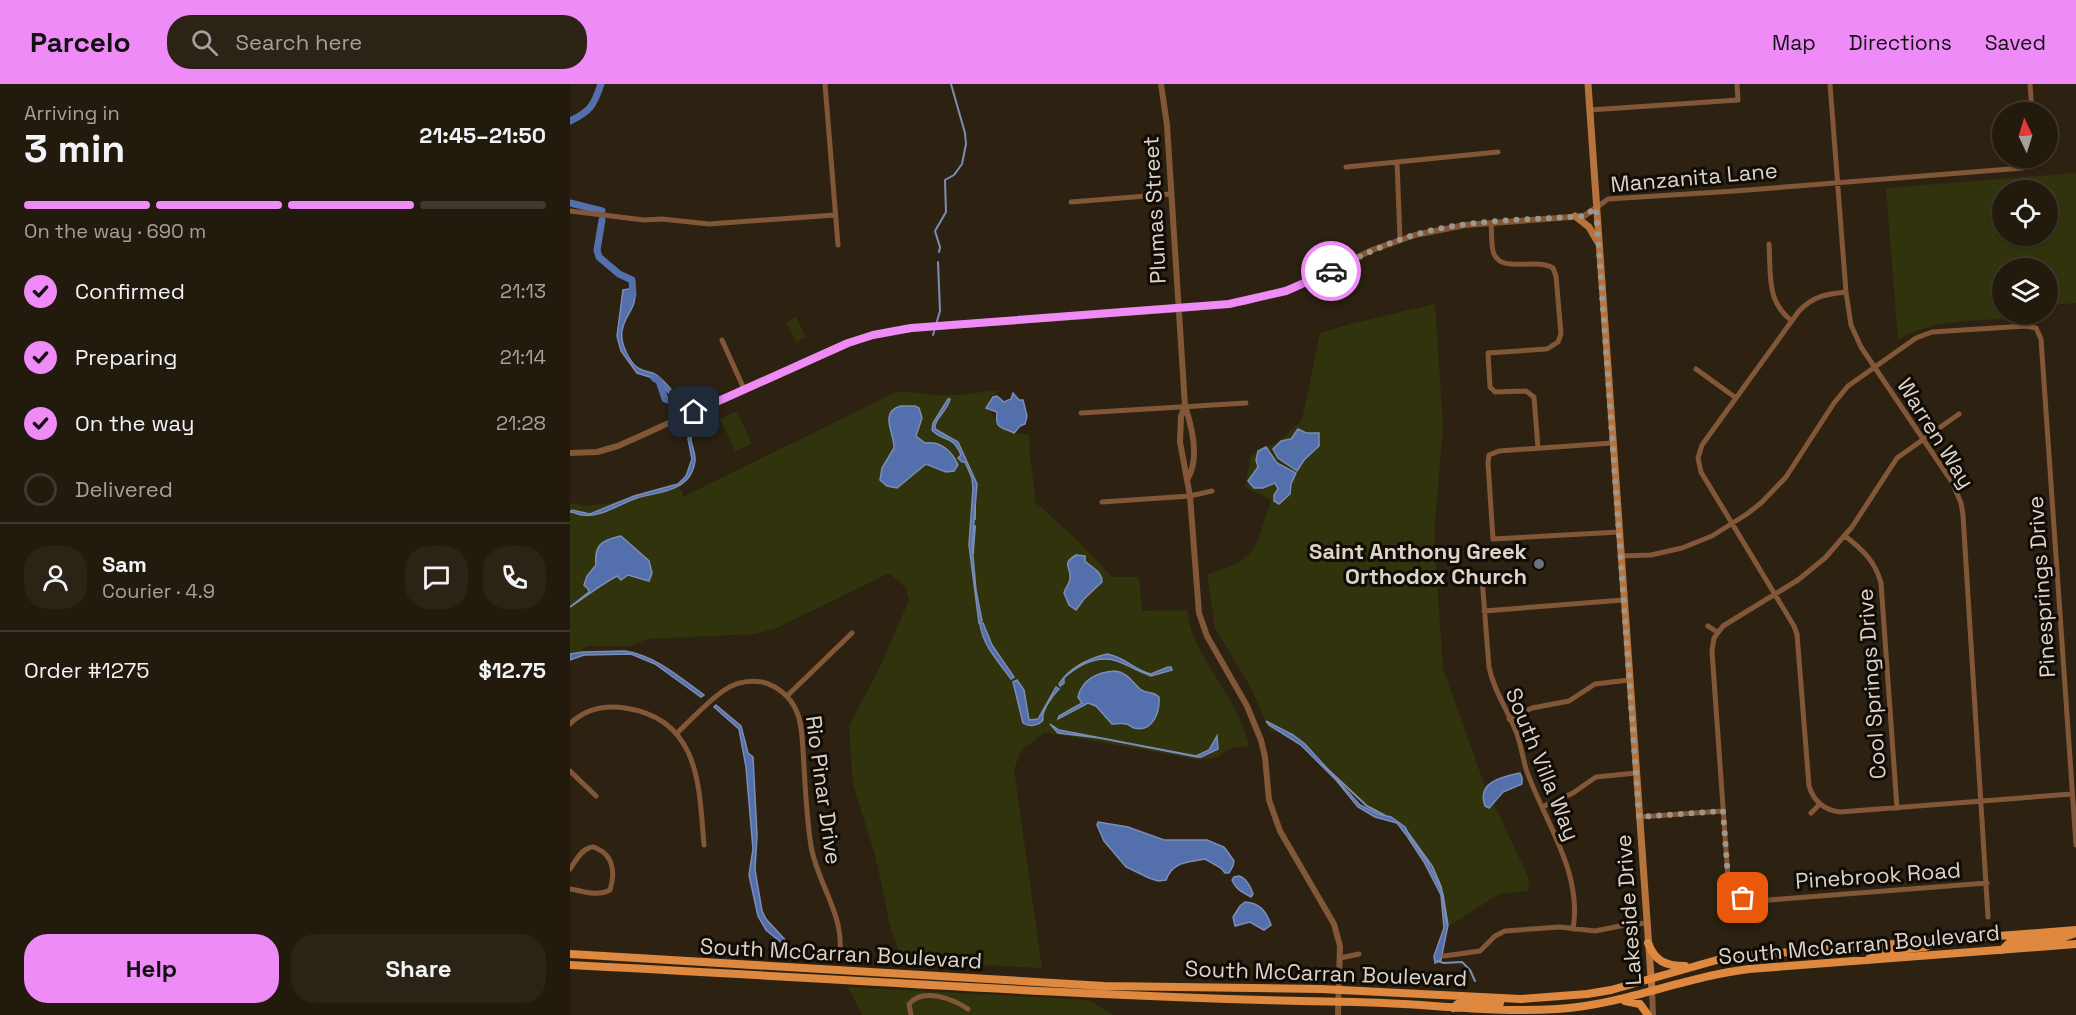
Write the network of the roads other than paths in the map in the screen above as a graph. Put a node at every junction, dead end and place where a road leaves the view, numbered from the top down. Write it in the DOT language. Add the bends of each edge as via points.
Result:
graph roads {
  1 [pos="825,84"];
  2 [pos="1161,84"];
  3 [pos="1588,84"];
  4 [pos="1737,84"];
  5 [pos="1830,84"];
  6 [pos="2030,84"];
  7 [pos="2031,102"];
  8 [pos="1590,110"];
  9 [pos="1498,152"];
  10 [pos="1396,162"];
  11 [pos="1346,167"];
  12 [pos="2023,168"];
  13 [pos="1838,183"];
  14 [pos="1171,194"];
  15 [pos="1071,202"];
  16 [pos="1596,208"];
  17 [pos="570,211"];
  18 [pos="835,215"];
  19 [pos="1575,216"];
  20 [pos="1491,223"];
  21 [pos="1400,239"];
  22 [pos="1598,243"];
  23 [pos="838,244"];
  24 [pos="1769,244"];
  25 [pos="1846,292"];
  26 [pos="1178,309"];
  27 [pos="1792,321"];
  28 [pos="2039,324"];
  29 [pos="2036,328"];
  30 [pos="722,340"];
  31 [pos="1874,366"];
  32 [pos="1696,369"];
  33 [pos="744,389"];
  34 [pos="1736,398"];
  35 [pos="1246,403"];
  36 [pos="1185,406"];
  37 [pos="1082,413"];
  38 [pos="1959,414"];
  39 [pos="1923,438"];
  40 [pos="1612,443"];
  41 [pos="1538,448"];
  42 [pos="570,453"];
  43 [pos="1188,478"];
  44 [pos="1212,491"];
  45 [pos="1190,496"];
  46 [pos="1102,502"];
  47 [pos="1732,524"];
  48 [pos="1618,532"];
  49 [pos="1845,536"];
  50 [pos="1620,556"];
  51 [pos="1482,578"];
  52 [pos="1775,594"];
  53 [pos="1623,600"];
  54 [pos="1484,611"];
  55 [pos="1708,626"];
  56 [pos="1717,632"];
  57 [pos="852,633"];
  58 [pos="1629,680"];
  59 [pos="787,696"];
  60 [pos="1509,719"];
  61 [pos="570,724"];
  62 [pos="676,734"];
  63 [pos="570,771"];
  64 [pos="1636,773"];
  65 [pos="2072,794"];
  66 [pos="596,796"];
  67 [pos="1982,801"];
  68 [pos="1820,804"];
  69 [pos="1542,807"];
  70 [pos="1897,808"];
  71 [pos="1723,811"];
  72 [pos="1811,813"];
  73 [pos="1639,817"];
  74 [pos="704,845"];
  75 [pos="2076,845"];
  76 [pos="570,869"];
  77 [pos="1987,884"];
  78 [pos="570,889"];
  79 [pos="1737,894"];
  80 [pos="1728,904"];
  81 [pos="1988,917"];
  82 [pos="1647,923"];
  83 [pos="1573,929"];
  84 [pos="2076,931"];
  85 [pos="1943,939"];
  86 [pos="1648,943"];
  87 [pos="2076,945"];
  88 [pos="840,950"];
  89 [pos="2002,950"];
  90 [pos="570,954"];
  91 [pos="1359,954"];
  92 [pos="1444,956"];
  93 [pos="1340,958"];
  94 [pos="1868,960"];
  95 [pos="570,965"];
  96 [pos="1697,966"];
  97 [pos="1651,979"];
  98 [pos="1340,990"];
  99 [pos="1652,991"];
  100 [pos="1521,999"];
  101 [pos="1618,1000"];
  102 [pos="1339,1002"];
  103 [pos="1453,1008"];
  104 [pos="968,1009"];
  105 [pos="911,1015"];
  106 [pos="1338,1015"];
  107 [pos="1648,1015"];
  108 [pos="1653,1015"];
  1 -- 18 [label="street"];
  2 -- 14 [label="street, Plumas Street"];
  3 -- 8 [label="main road, Lakeside Drive"];
  4 -- 8 [label="street" via="1738,100"];
  5 -- 13 [label="street, Warren Way"];
  6 -- 7 [label="street"];
  8 -- 16 [label="main road, Lakeside Drive"];
  9 -- 10 [label="street"];
  10 -- 11 [label="street"];
  10 -- 21 [label="street"];
  12 -- 13 [label="street, Manzanita Lane"];
  13 -- 16 [label="street, Manzanita Lane" via="1608,200"];
  13 -- 25 [label="street, Warren Way"];
  14 -- 15 [label="street"];
  14 -- 26 [label="street, Plumas Street"];
  16 -- 19 [label="street, Manzanita Lane" via="1587,215"];
  16 -- 22 [label="main road, Lakeside Drive"];
  17 -- 18 [label="street" via="709,224"];
  18 -- 23 [label="street"];
  19 -- 20 [label="street, Manzanita Lane"];
  19 -- 22 [label="main road" via="1589,227"];
  20 -- 21 [label="street, Manzanita Lane" via="1450,227"];
  20 -- 41 [label="street" via="1494,252 1500,262 1541,263 1553,268 1556,276 1561,334 1558,342 1547,349 1488,353 1491,387 1495,392 1526,391 1534,397"];
  21 -- 26 [label="street, Manzanita Lane" via="1273,295"];
  22 -- 40 [label="main road, Lakeside Drive"];
  24 -- 27 [label="street" via="1773,298"];
  25 -- 27 [label="street" via="1811,300"];
  25 -- 31 [label="street, Warren Way" via="1851,326"];
  26 -- 33 [label="street, Manzanita Lane" via="898,330 860,339"];
  26 -- 36 [label="street, Plumas Street"];
  27 -- 34 [label="street"];
  28 -- 29 [label="street"];
  29 -- 31 [label="street" via="1932,332"];
  29 -- 65 [label="street, Pinesprings Drive" via="2041,339"];
  30 -- 33 [label="street"];
  31 -- 39 [label="street, Warren Way"];
  31 -- 47 [label="street" via="1840,395 1797,463 1774,491"];
  32 -- 34 [label="street"];
  33 -- 42 [label="street, Manzanita Lane" via="611,448"];
  34 -- 47 [label="street" via="1702,446 1698,459 1701,472"];
  35 -- 36 [label="street"];
  36 -- 37 [label="street"];
  36 -- 43 [label="street, Plumas Street" via="1180,442"];
  36 -- 43 [label="street, Plumas Street" via="1194,444"];
  38 -- 39 [label="street"];
  39 -- 49 [label="street" via="1890,466"];
  39 -- 67 [label="street, Warren Way" via="1952,482 1963,515"];
  40 -- 41 [label="street"];
  40 -- 48 [label="main road, Lakeside Drive"];
  41 -- 48 [label="street" via="1489,455 1493,539"];
  43 -- 45 [label="street, Plumas Street"];
  44 -- 45 [label="street"];
  45 -- 46 [label="street"];
  45 -- 93 [label="street, Plumas Street" via="1202,625 1247,706 1261,740 1269,800 1276,821 1338,935"];
  47 -- 50 [label="street" via="1682,548"];
  47 -- 52 [label="street"];
  48 -- 50 [label="main road, Lakeside Drive"];
  49 -- 52 [label="street" via="1813,569"];
  49 -- 70 [label="street, Cool Springs Drive" via="1869,556 1881,583"];
  50 -- 53 [label="main road, Lakeside Drive"];
  51 -- 54 [label="street, South Villa Way"];
  52 -- 56 [label="street"];
  52 -- 68 [label="street" via="1797,634 1809,786"];
  53 -- 54 [label="street"];
  53 -- 58 [label="main road, Lakeside Drive"];
  54 -- 60 [label="street, South Villa Way" via="1490,674"];
  55 -- 56 [label="street"];
  56 -- 71 [label="street" via="1712,651"];
  57 -- 59 [label="street"];
  58 -- 60 [label="street" via="1595,684 1569,701 1532,708"];
  58 -- 64 [label="main road, Lakeside Drive"];
  59 -- 62 [label="street, Rio Pinar Drive" via="764,683 738,683 723,690"];
  59 -- 88 [label="street, Rio Pinar Drive" via="800,718 810,843 837,919"];
  60 -- 69 [label="street, South Villa Way"];
  61 -- 62 [label="street" via="587,712 615,707 648,714"];
  62 -- 74 [label="street" via="690,754 697,776"];
  63 -- 66 [label="street"];
  64 -- 69 [label="street" via="1596,777"];
  64 -- 73 [label="main road, Lakeside Drive"];
  65 -- 67 [label="street"];
  65 -- 75 [label="street, Pinesprings Drive"];
  67 -- 70 [label="street"];
  67 -- 77 [label="street, Warren Way"];
  68 -- 70 [label="street" via="1840,812"];
  68 -- 72 [label="street"];
  69 -- 83 [label="street, South Villa Way" via="1573,885"];
  71 -- 73 [label="street"];
  71 -- 79 [label="street" via="1728,878"];
  73 -- 82 [label="main road, Lakeside Drive"];
  76 -- 78 [label="street" via="592,847 609,857 613,872 610,890 603,893"];
  77 -- 79 [label="street, Pinebrook Road" via="1756,901"];
  77 -- 81 [label="street, Warren Way"];
  79 -- 80 [label="street"];
  82 -- 83 [label="street" via="1595,931"];
  82 -- 86 [label="main road, Lakeside Drive"];
  83 -- 92 [label="street" via="1505,931 1474,953"];
  84 -- 85 [label="main road, South McCarran Boulevard"];
  84 -- 89 [label="main road" via="2064,937 2010,942"];
  85 -- 94 [label="main road" via="1925,947 1875,952"];
  85 -- 96 [label="main road, South McCarran Boulevard" via="1740,956"];
  86 -- 96 [label="main road" via="1655,957 1664,963"];
  86 -- 97 [label="main road, Lakeside Drive"];
  87 -- 89 [label="main road, South McCarran Boulevard"];
  89 -- 94 [label="main road, South McCarran Boulevard"];
  90 -- 98 [label="main road, South McCarran Boulevard" via="1104,986"];
  91 -- 93 [label="street"];
  93 -- 98 [label="street, Plumas Street"];
  94 -- 99 [label="main road, South McCarran Boulevard" via="1730,972"];
  95 -- 102 [label="main road, South McCarran Boulevard" via="1104,994"];
  96 -- 97 [label="main road, South McCarran Boulevard"];
  97 -- 99 [label="main road, Lakeside Drive"];
  97 -- 100 [label="main road, South McCarran Boulevard" via="1587,994"];
  98 -- 100 [label="main road, South McCarran Boulevard"];
  98 -- 102 [label="street, Plumas Street"];
  99 -- 101 [label="main road, South McCarran Boulevard"];
  99 -- 108 [label="street, Lakeside Drive"];
  100 -- 103 [label="main road" via="1460,1002"];
  101 -- 103 [label="main road, South McCarran Boulevard" via="1560,1009"];
  101 -- 107 [label="main road" via="1638,1003"];
  102 -- 103 [label="main road, South McCarran Boulevard"];
  102 -- 106 [label="street, Plumas Street"];
  104 -- 105 [label="street" via="946,998 925,996 909,1004"];
}
